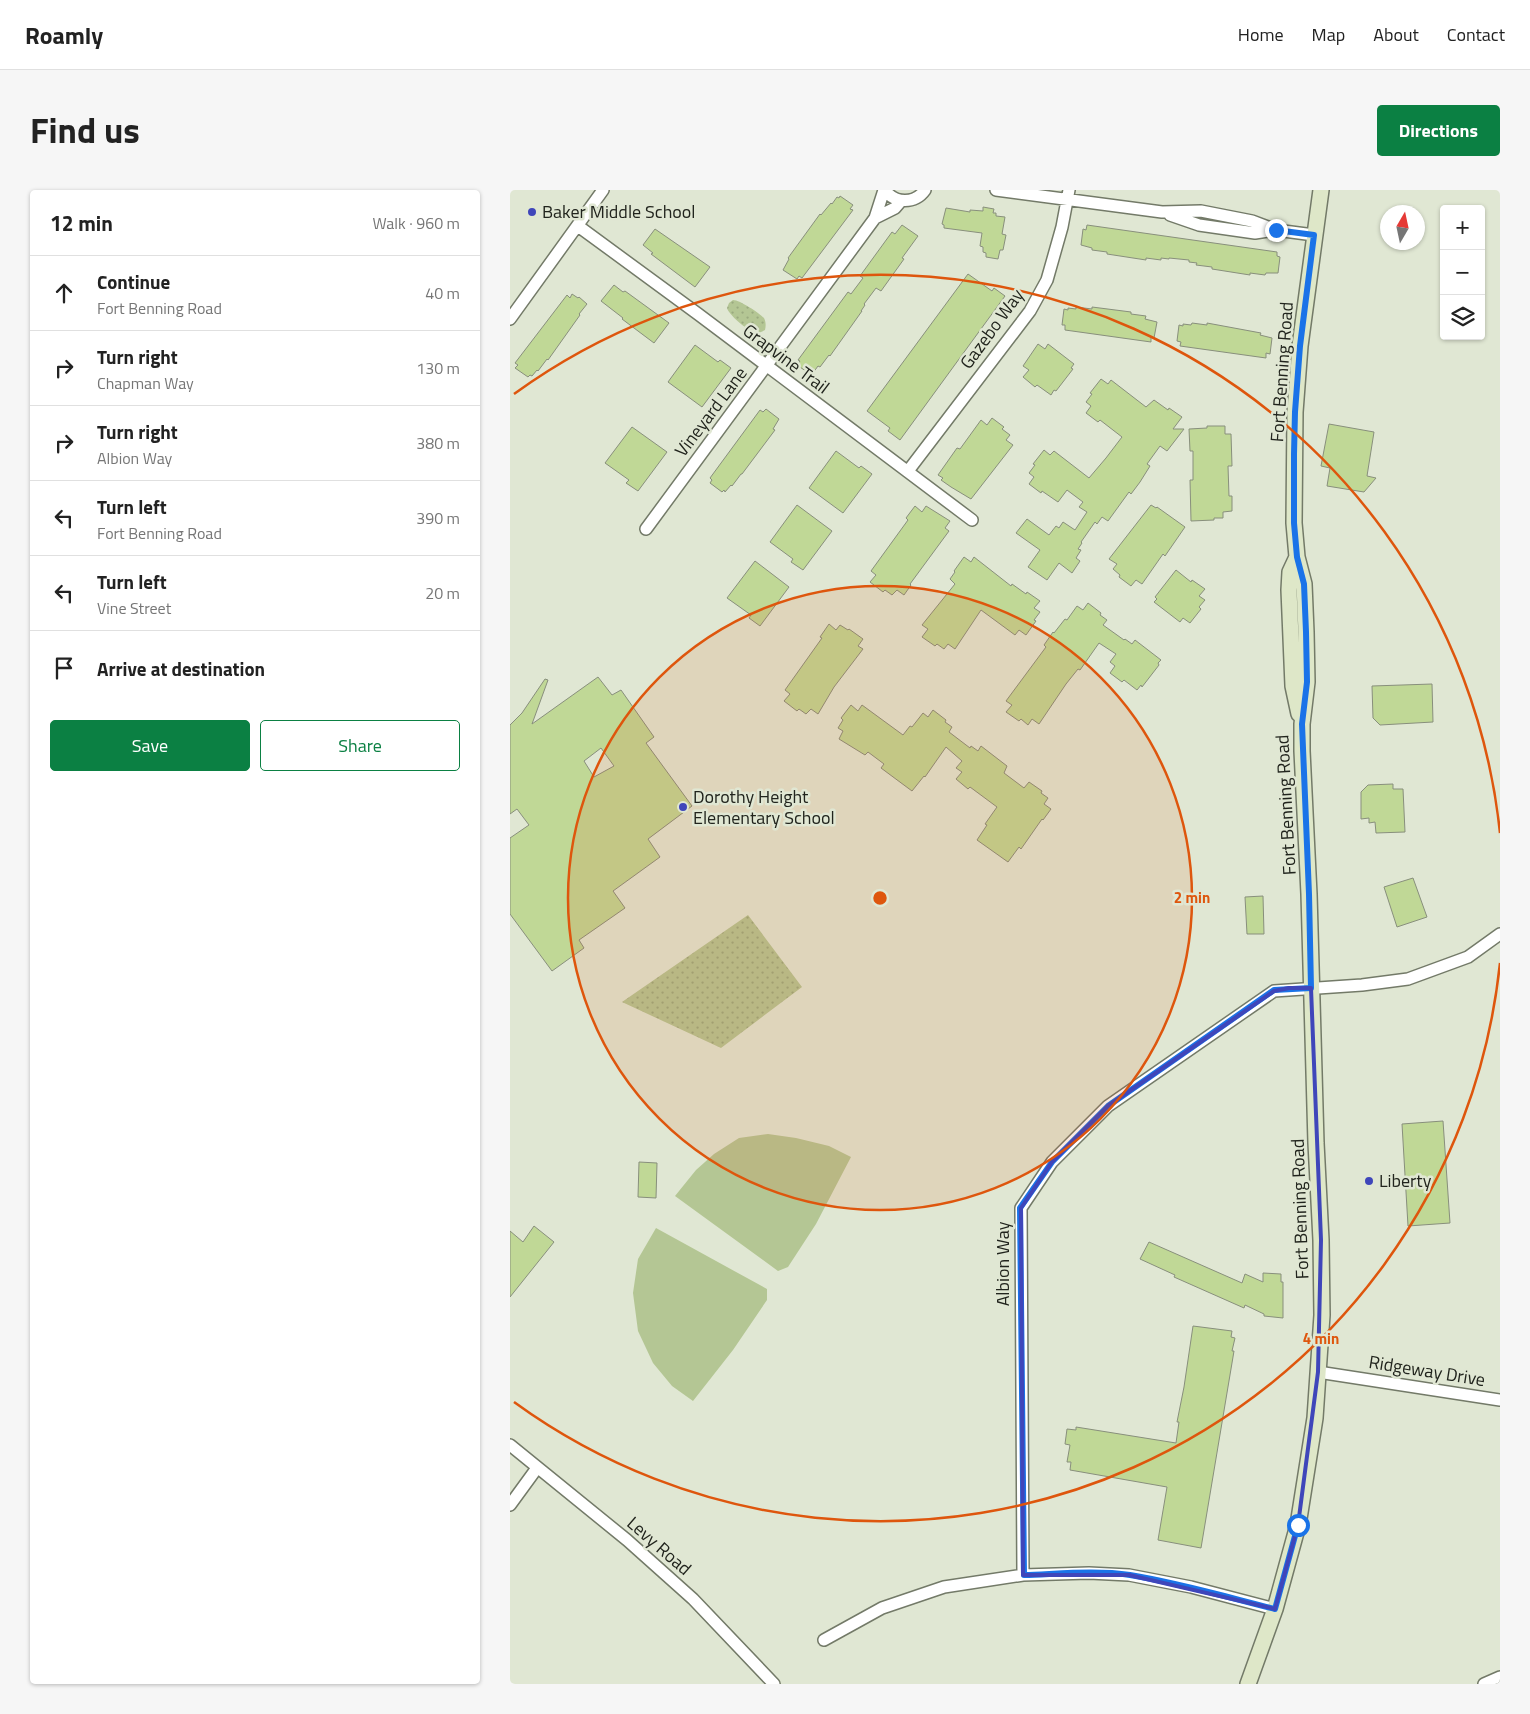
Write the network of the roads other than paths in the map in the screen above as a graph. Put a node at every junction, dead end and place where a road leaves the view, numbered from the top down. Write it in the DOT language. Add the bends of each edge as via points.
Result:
graph roads {
  1 [pos="604,190"];
  2 [pos="884,190"];
  3 [pos="996,190"];
  4 [pos="1321,190"];
  5 [pos="927,191"];
  6 [pos="1068,195"];
  7 [pos="901,201"];
  8 [pos="875,218"];
  9 [pos="578,226"];
  10 [pos="1314,235"];
  11 [pos="510,319"];
  12 [pos="767,366"];
  13 [pos="908,471"];
  14 [pos="972,520"];
  15 [pos="646,529"];
  16 [pos="1500,934"];
  17 [pos="1311,988"];
  18 [pos="1318,1372"];
  19 [pos="1500,1400"];
  20 [pos="510,1445"];
  21 [pos="537,1468"];
  22 [pos="510,1505"];
  23 [pos="1024,1575"];
  24 [pos="1275,1609"];
  25 [pos="824,1640"];
  26 [pos="1500,1677"];
  27 [pos="774,1684"];
  28 [pos="1248,1684"];
  29 [pos="1484,1684"];
  1 -- 9 [label="street"];
  2 -- 7 [label="street"];
  2 -- 8 [label="street, Vineyard Lane"];
  3 -- 6 [label="street"];
  4 -- 10 [label="street, Fort Benning Road"];
  5 -- 7 [label="street, Vineyard Lane" via="916,198"];
  6 -- 10 [label="street" via="1162,212 1201,212 1252,221 1276,230"];
  6 -- 13 [label="street, Gazebo Way" via="1047,280 1030,311"];
  7 -- 8 [label="street, Vineyard Lane" via="895,208"];
  8 -- 12 [label="street, Vineyard Lane"];
  9 -- 11 [label="street"];
  9 -- 12 [label="street, Grapvine Trail"];
  10 -- 17 [label="street, Fort Benning Road" via="1295,412 1294,523 1297,557 1290,572 1288,590 1293,686 1302,724"];
  12 -- 13 [label="street, Grapvine Trail"];
  12 -- 15 [label="street, Vineyard Lane"];
  13 -- 14 [label="street, Grapvine Trail"];
  16 -- 17 [label="street, Albion Way" via="1468,957 1408,979"];
  17 -- 18 [label="street, Fort Benning Road" via="1321,1240 1322,1315"];
  17 -- 23 [label="street, Albion Way" via="1274,990 1108,1106 1052,1162 1020,1208"];
  18 -- 19 [label="street, Ridgeway Drive"];
  18 -- 24 [label="street, Fort Benning Road" via="1312,1439 1298,1525"];
  20 -- 21 [label="street, Levy Road"];
  21 -- 22 [label="street"];
  21 -- 27 [label="street, Levy Road" via="692,1599"];
  23 -- 24 [label="street" via="1129,1575"];
  23 -- 25 [label="street" via="944,1587 882,1608"];
  24 -- 28 [label="street, Fort Benning Road"];
  26 -- 29 [label="street"];
}
